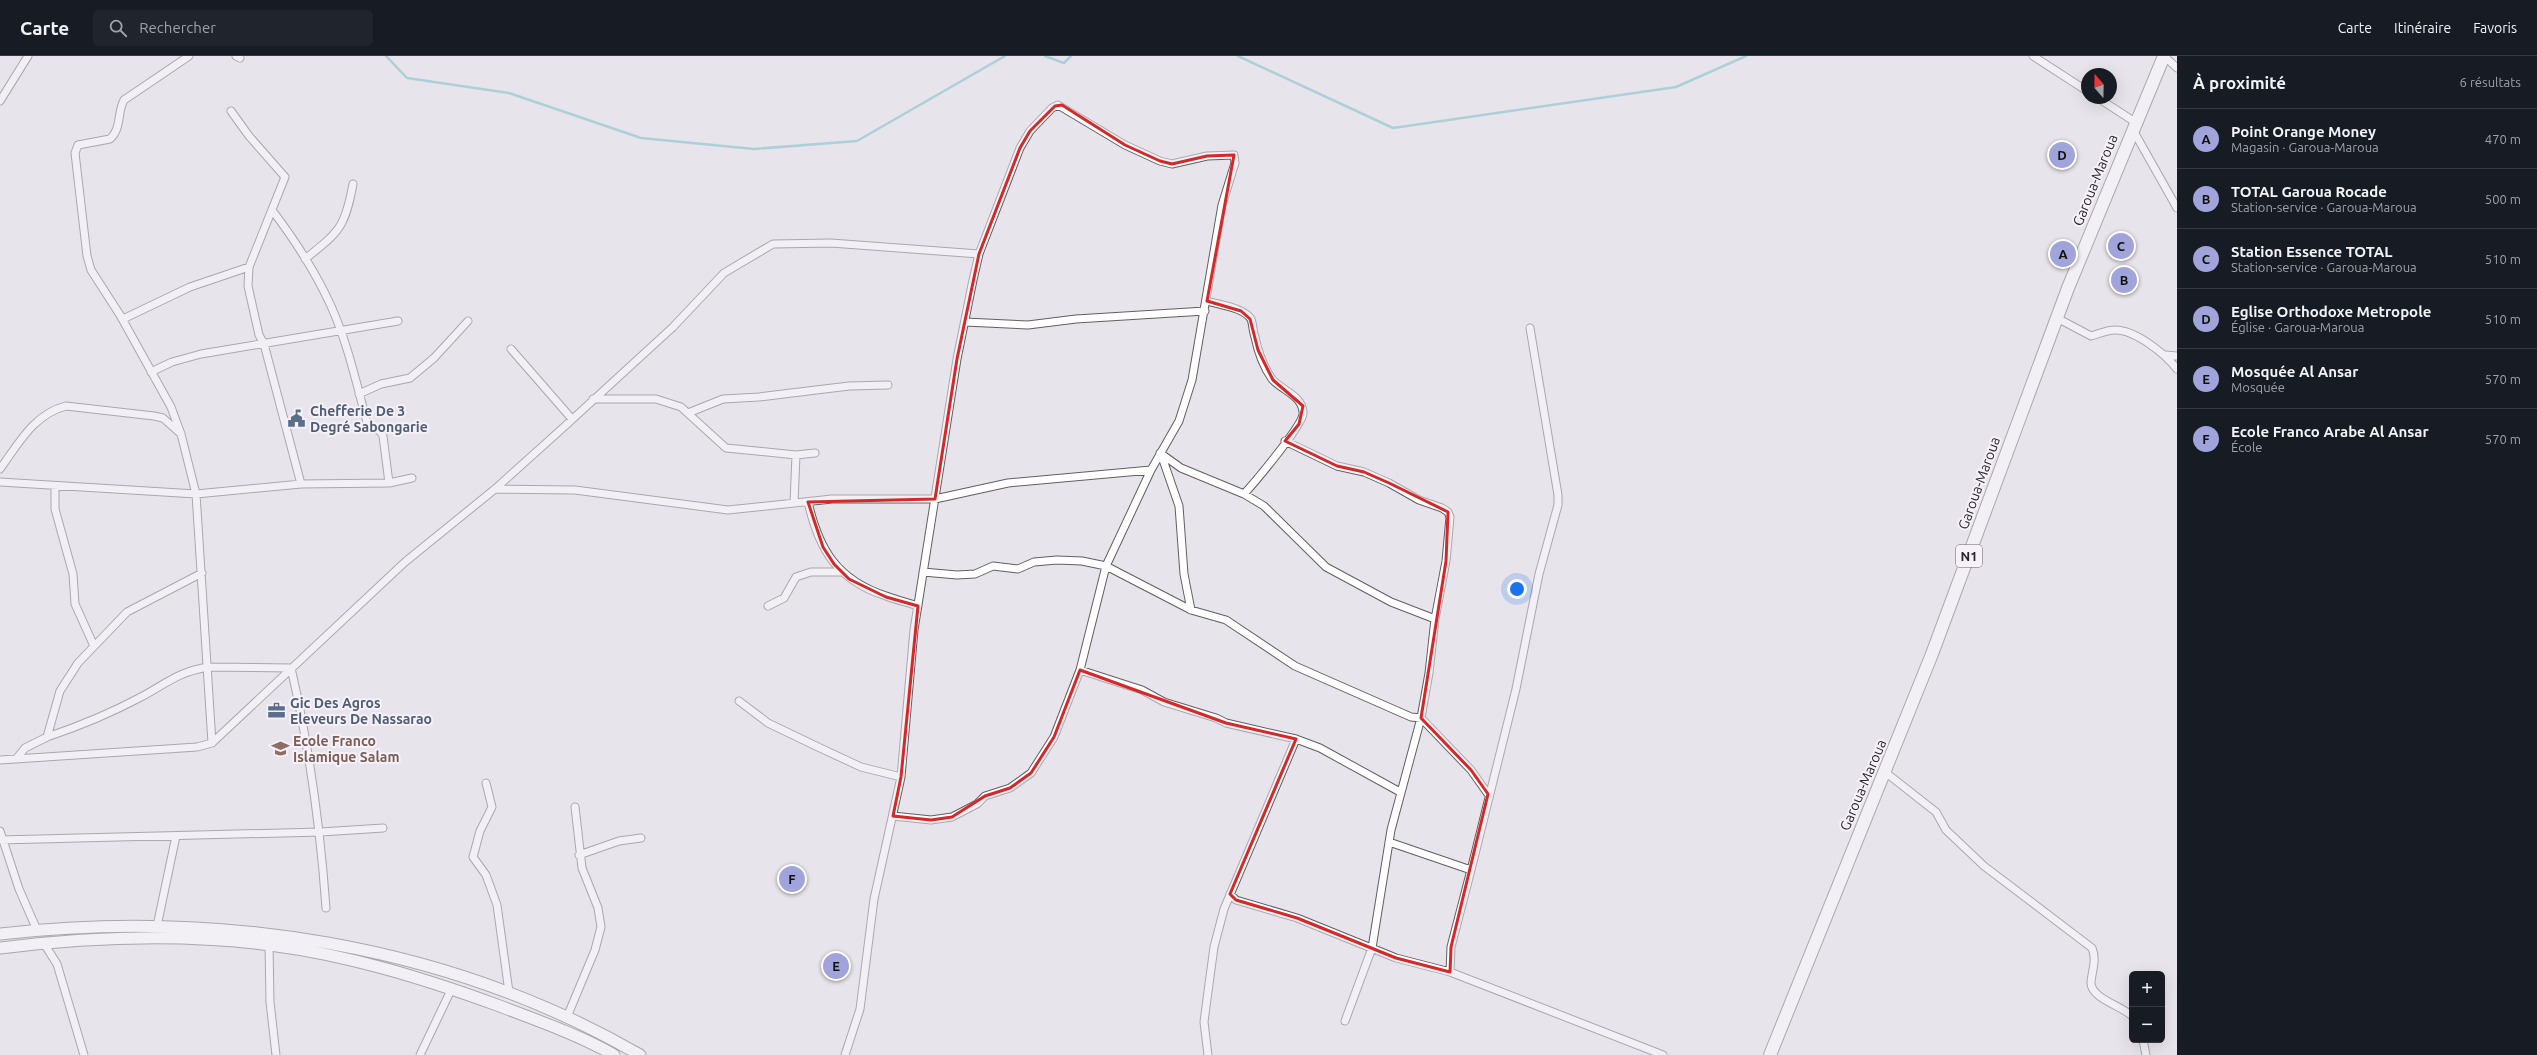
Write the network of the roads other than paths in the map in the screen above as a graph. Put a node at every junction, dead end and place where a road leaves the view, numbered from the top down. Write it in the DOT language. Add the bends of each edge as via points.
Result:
graph roads {
  1 [pos="28,56"];
  2 [pos="189,56"];
  3 [pos="2033,56"];
  4 [pos="2164,56"];
  5 [pos="2177,68"];
  6 [pos="2081,87"];
  7 [pos="0,101"];
  8 [pos="2106,104"];
  9 [pos="231,111"];
  10 [pos="2133,125"];
  11 [pos="353,184"];
  12 [pos="2177,208"];
  13 [pos="272,210"];
  14 [pos="979,254"];
  15 [pos="305,259"];
  16 [pos="249,267"];
  17 [pos="1206,301"];
  18 [pos="1205,311"];
  19 [pos="2057,318"];
  20 [pos="123,319"];
  21 [pos="398,321"];
  22 [pos="468,321"];
  23 [pos="965,322"];
  24 [pos="1530,328"];
  25 [pos="340,331"];
  26 [pos="264,344"];
  27 [pos="511,348"];
  28 [pos="2166,355"];
  29 [pos="2177,356"];
  30 [pos="2177,369"];
  31 [pos="151,372"];
  32 [pos="888,385"];
  33 [pos="359,394"];
  34 [pos="593,399"];
  35 [pos="171,407"];
  36 [pos="688,413"];
  37 [pos="162,418"];
  38 [pos="572,419"];
  39 [pos="182,434"];
  40 [pos="1285,441"];
  41 [pos="815,453"];
  42 [pos="1160,453"];
  43 [pos="796,455"];
  44 [pos="0,469"];
  45 [pos="1152,470"];
  46 [pos="412,478"];
  47 [pos="0,482"];
  48 [pos="389,482"];
  49 [pos="300,484"];
  50 [pos="55,486"];
  51 [pos="495,489"];
  52 [pos="196,494"];
  53 [pos="1244,494"];
  54 [pos="935,499"];
  55 [pos="808,502"];
  56 [pos="794,503"];
  57 [pos="1106,566"];
  58 [pos="842,572"];
  59 [pos="923,572"];
  60 [pos="202,573"];
  61 [pos="768,606"];
  62 [pos="918,606"];
  63 [pos="1191,610"];
  64 [pos="1434,619"];
  65 [pos="94,646"];
  66 [pos="208,667"];
  67 [pos="291,668"];
  68 [pos="1080,670"];
  69 [pos="739,701"];
  70 [pos="1421,718"];
  71 [pos="47,737"];
  72 [pos="1296,739"];
  73 [pos="212,743"];
  74 [pos="17,758"];
  75 [pos="0,760"];
  76 [pos="1885,772"];
  77 [pos="901,777"];
  78 [pos="486,783"];
  79 [pos="1400,792"];
  80 [pos="1488,794"];
  81 [pos="575,807"];
  82 [pos="893,816"];
  83 [pos="383,828"];
  84 [pos="0,831"];
  85 [pos="320,832"];
  86 [pos="176,836"];
  87 [pos="641,838"];
  88 [pos="2,840"];
  89 [pos="1389,842"];
  90 [pos="580,855"];
  91 [pos="1471,870"];
  92 [pos="1230,894"];
  93 [pos="326,908"];
  94 [pos="157,926"];
  95 [pos="37,930"];
  96 [pos="0,934"];
  97 [pos="44,942"];
  98 [pos="269,945"];
  99 [pos="0,948"];
  100 [pos="1372,948"];
  101 [pos="1450,972"];
  102 [pos="452,988"];
  103 [pos="509,992"];
  104 [pos="2129,1012"];
  105 [pos="567,1017"];
  106 [pos="1345,1021"];
  107 [pos="2144,1043"];
  108 [pos="848,1054"];
  109 [pos="84,1055"];
  110 [pos="276,1055"];
  111 [pos="420,1055"];
  112 [pos="614,1055"];
  113 [pos="640,1055"];
  114 [pos="1208,1055"];
  115 [pos="1663,1055"];
  116 [pos="1770,1055"];
  117 [pos="2146,1055"];
  1 -- 7 [label="street"];
  2 -- 20 [label="street" via="124,100 118,127 110,139 78,145 75,149 87,256 91,270"];
  3 -- 6 [label="street"];
  4 -- 5 [label="street"];
  4 -- 10 [label="highway, Garoua-Maroua / N1"];
  8 -- 10 [label="street"];
  9 -- 13 [label="street" via="249,136 284,174"];
  10 -- 12 [label="street"];
  10 -- 19 [label="highway, Garoua-Maroua / N1"];
  11 -- 15 [label="street" via="347,214 334,236"];
  13 -- 15 [label="street"];
  13 -- 16 [label="street"];
  14 -- 17 [label="street" via="1020,148 1030,131 1052,108 1062,105 1125,145 1160,161 1172,164 1207,156 1234,156 1235,163 1222,205"];
  14 -- 23 [label="street"];
  14 -- 34 [label="street" via="831,243 772,244 724,273 673,327"];
  15 -- 25 [label="street" via="331,306"];
  16 -- 20 [label="street" via="190,287"];
  16 -- 26 [label="street" via="248,286 259,335"];
  17 -- 18 [label="street"];
  17 -- 40 [label="street" via="1241,311 1250,319 1258,350 1273,380 1303,406 1299,424"];
  18 -- 23 [label="street" via="1076,319 1028,325"];
  18 -- 42 [label="street" via="1192,380 1179,421"];
  19 -- 28 [label="street" via="2090,336 2115,330 2125,332"];
  19 -- 76 [label="highway, Garoua-Maroua / N1" via="1932,654"];
  20 -- 31 [label="street"];
  21 -- 25 [label="street"];
  22 -- 33 [label="street" via="434,358 410,378 381,384"];
  23 -- 54 [label="street"];
  24 -- 80 [label="street" via="1558,505 1539,574 1516,690"];
  25 -- 26 [label="street"];
  25 -- 33 [label="street"];
  26 -- 31 [label="street" via="201,354 172,362"];
  26 -- 49 [label="street"];
  27 -- 38 [label="street"];
  28 -- 29 [label="street"];
  28 -- 30 [label="street"];
  31 -- 35 [label="street"];
  32 -- 36 [label="street" via="849,386 723,399"];
  33 -- 48 [label="street" via="368,426 380,430 383,436"];
  34 -- 36 [label="street" via="656,399 681,406"];
  34 -- 38 [label="street"];
  35 -- 37 [label="street"];
  35 -- 39 [label="street"];
  36 -- 43 [label="street" via="726,448"];
  37 -- 39 [label="street"];
  37 -- 44 [label="street" via="66,406 55,409 33,424"];
  38 -- 51 [label="street"];
  39 -- 52 [label="street"];
  40 -- 53 [label="street" via="1263,474"];
  40 -- 64 [label="street" via="1337,466 1364,472 1448,512 1450,517 1446,561"];
  41 -- 43 [label="street"];
  42 -- 45 [label="street"];
  42 -- 53 [label="street" via="1181,468"];
  42 -- 63 [label="street" via="1179,506 1184,574"];
  43 -- 56 [label="street"];
  45 -- 54 [label="street" via="1008,483"];
  45 -- 57 [label="street"];
  46 -- 48 [label="street"];
  47 -- 50 [label="street"];
  48 -- 49 [label="street"];
  49 -- 52 [label="street"];
  50 -- 52 [label="street"];
  50 -- 65 [label="street" via="55,509 73,574 75,604"];
  51 -- 56 [label="street" via="575,490 728,510"];
  51 -- 67 [label="street" via="405,562"];
  52 -- 60 [label="street"];
  53 -- 64 [label="street" via="1264,506 1326,567 1391,602"];
  54 -- 55 [label="street"];
  54 -- 59 [label="street"];
  55 -- 56 [label="street"];
  55 -- 58 [label="street" via="813,524 823,547"];
  57 -- 59 [label="street" via="1082,561 1056,560 1034,562 1018,569 993,566 975,574"];
  57 -- 63 [label="street"];
  57 -- 68 [label="street"];
  58 -- 61 [label="street" via="811,572 796,577 784,598"];
  58 -- 62 [label="street" via="849,579 886,597"];
  59 -- 62 [label="street"];
  60 -- 65 [label="street" via="127,612"];
  60 -- 66 [label="street"];
  62 -- 77 [label="street"];
  63 -- 70 [label="street" via="1226,620 1295,666"];
  64 -- 70 [label="street" via="1429,673"];
  65 -- 71 [label="street" via="78,663 60,691"];
  66 -- 67 [label="street"];
  66 -- 71 [label="street" via="174,676 141,697 92,722"];
  66 -- 73 [label="street"];
  67 -- 73 [label="street" via="250,710"];
  67 -- 85 [label="street" via="307,737"];
  68 -- 72 [label="street" via="1136,688 1164,702 1226,723"];
  68 -- 82 [label="street" via="1054,737 1031,773 1010,788 985,796 977,804 952,817 931,820"];
  69 -- 77 [label="street" via="768,723 818,747 861,767"];
  70 -- 79 [label="street"];
  70 -- 80 [label="street" via="1471,770"];
  71 -- 74 [label="street" via="25,748"];
  72 -- 79 [label="street" via="1320,748"];
  72 -- 92 [label="street" via="1246,862"];
  73 -- 74 [label="street" via="197,747"];
  74 -- 75 [label="street"];
  76 -- 104 [label="street" via="1936,812 1946,830 1984,866 2092,948 2093,988 2099,996"];
  76 -- 116 [label="highway, Garoua-Maroua / N1"];
  77 -- 82 [label="street"];
  78 -- 103 [label="street" via="492,807 480,831 473,857 486,875 497,905"];
  79 -- 89 [label="street"];
  80 -- 91 [label="street"];
  81 -- 90 [label="street"];
  82 -- 108 [label="street" via="874,899 860,1009"];
  83 -- 85 [label="street"];
  84 -- 88 [label="street"];
  85 -- 86 [label="street"];
  85 -- 93 [label="street"];
  86 -- 88 [label="street"];
  86 -- 94 [label="street"];
  87 -- 90 [label="street" via="619,842"];
  88 -- 95 [label="street"];
  89 -- 91 [label="street"];
  89 -- 100 [label="street"];
  90 -- 105 [label="street" via="598,908 601,927 595,950"];
  91 -- 101 [label="street" via="1451,947"];
  92 -- 100 [label="street" via="1236,900 1297,918"];
  92 -- 114 [label="street" via="1214,947 1204,1022"];
  94 -- 95 [label="main road" via="94,926"];
  94 -- 103 [label="main road" via="269,934 348,946 431,967"];
  95 -- 96 [label="main road"];
  97 -- 98 [label="main road" via="105,938 172,938"];
  97 -- 99 [label="main road"];
  97 -- 109 [label="street" via="57,964"];
  98 -- 102 [label="main road" via="374,965"];
  98 -- 110 [label="street" via="270,1002"];
  100 -- 101 [label="street" via="1396,958"];
  100 -- 106 [label="street"];
  101 -- 115 [label="street"];
  102 -- 111 [label="street"];
  102 -- 112 [label="main road" via="538,1020 595,1044"];
  103 -- 105 [label="main road"];
  105 -- 113 [label="main road" via="598,1030"];
  107 -- 117 [label="street"];
}
